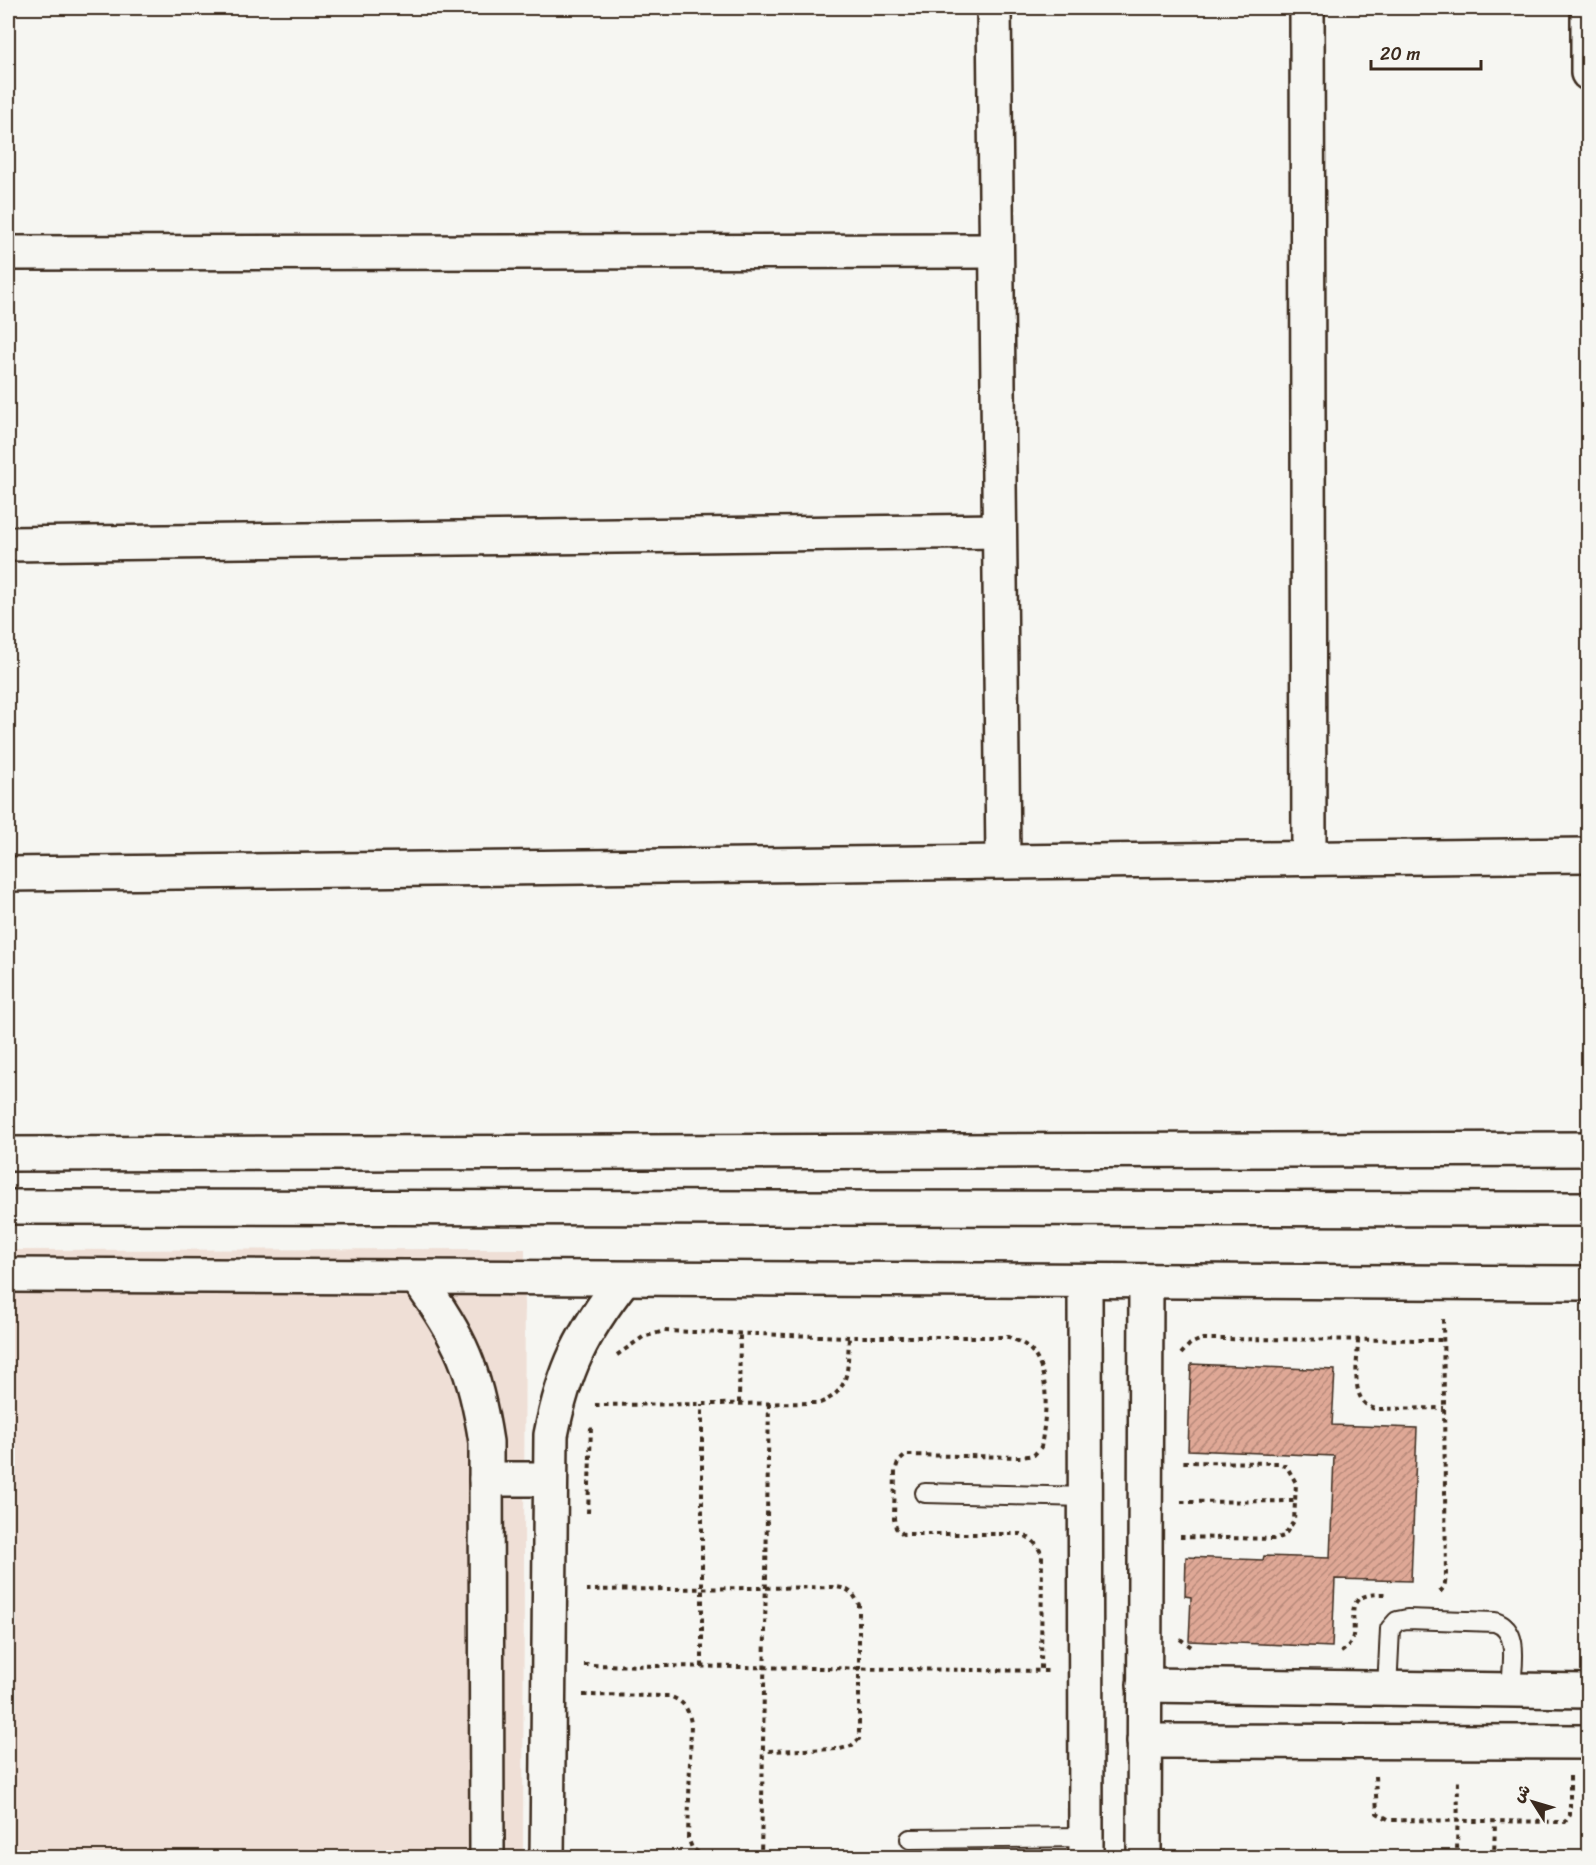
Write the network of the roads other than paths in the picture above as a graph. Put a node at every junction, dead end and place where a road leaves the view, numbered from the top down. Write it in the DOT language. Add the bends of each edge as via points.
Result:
graph roads {
  1 [pos="994,8"];
  2 [pos="1307,8"];
  3 [pos="1588,8"];
  4 [pos="1588,73"];
  5 [pos="996,251"];
  6 [pos="8,253"];
  7 [pos="999,531"];
  8 [pos="8,544"];
  9 [pos="1588,855"];
  10 [pos="1309,857"];
  11 [pos="1003,861"];
  12 [pos="8,874"];
  13 [pos="1588,1149"];
  14 [pos="8,1154"];
  15 [pos="8,1207"];
  16 [pos="1588,1209"];
  17 [pos="8,1275"];
  18 [pos="418,1279"];
  19 [pos="623,1280"];
  20 [pos="1146,1281"];
  21 [pos="1085,1282"];
  22 [pos="1588,1283"];
  23 [pos="486,1479"];
  24 [pos="550,1479"];
  25 [pos="925,1493"];
  26 [pos="1085,1497"];
  27 [pos="1144,1685"];
  28 [pos="1387,1689"];
  29 [pos="1511,1690"];
  30 [pos="1588,1691"];
  31 [pos="1144,1741"];
  32 [pos="1588,1742"];
  33 [pos="910,1839"];
  34 [pos="1086,1847"];
  35 [pos="487,1857"];
  36 [pos="547,1857"];
  37 [pos="1144,1857"];
  1 -- 5 [label="street"];
  2 -- 10 [label="street"];
  3 -- 4 [label="street"];
  5 -- 6 [label="street"];
  5 -- 7 [label="street"];
  7 -- 8 [label="street"];
  7 -- 11 [label="street"];
  9 -- 10 [label="street"];
  10 -- 11 [label="street"];
  11 -- 12 [label="street"];
  13 -- 14 [label="street"];
  15 -- 16 [label="street"];
  17 -- 18 [label="street"];
  18 -- 19 [label="street"];
  18 -- 23 [label="street" via="445,1316 466,1355 479,1398 486,1442"];
  19 -- 21 [label="street"];
  19 -- 24 [label="street" via="574,1353 559,1393 551,1435"];
  20 -- 21 [label="street"];
  20 -- 22 [label="street"];
  20 -- 27 [label="street"];
  21 -- 26 [label="street"];
  23 -- 24 [label="street"];
  23 -- 35 [label="street"];
  24 -- 36 [label="street"];
  25 -- 26 [label="lane"];
  26 -- 34 [label="street"];
  27 -- 28 [label="street"];
  27 -- 31 [label="street"];
  28 -- 29 [label="street"];
  28 -- 29 [label="lane" via="1390,1629 1407,1619 1503,1624 1512,1637"];
  29 -- 30 [label="street"];
  31 -- 32 [label="street"];
  31 -- 37 [label="street"];
  33 -- 34 [label="lane"];
}
